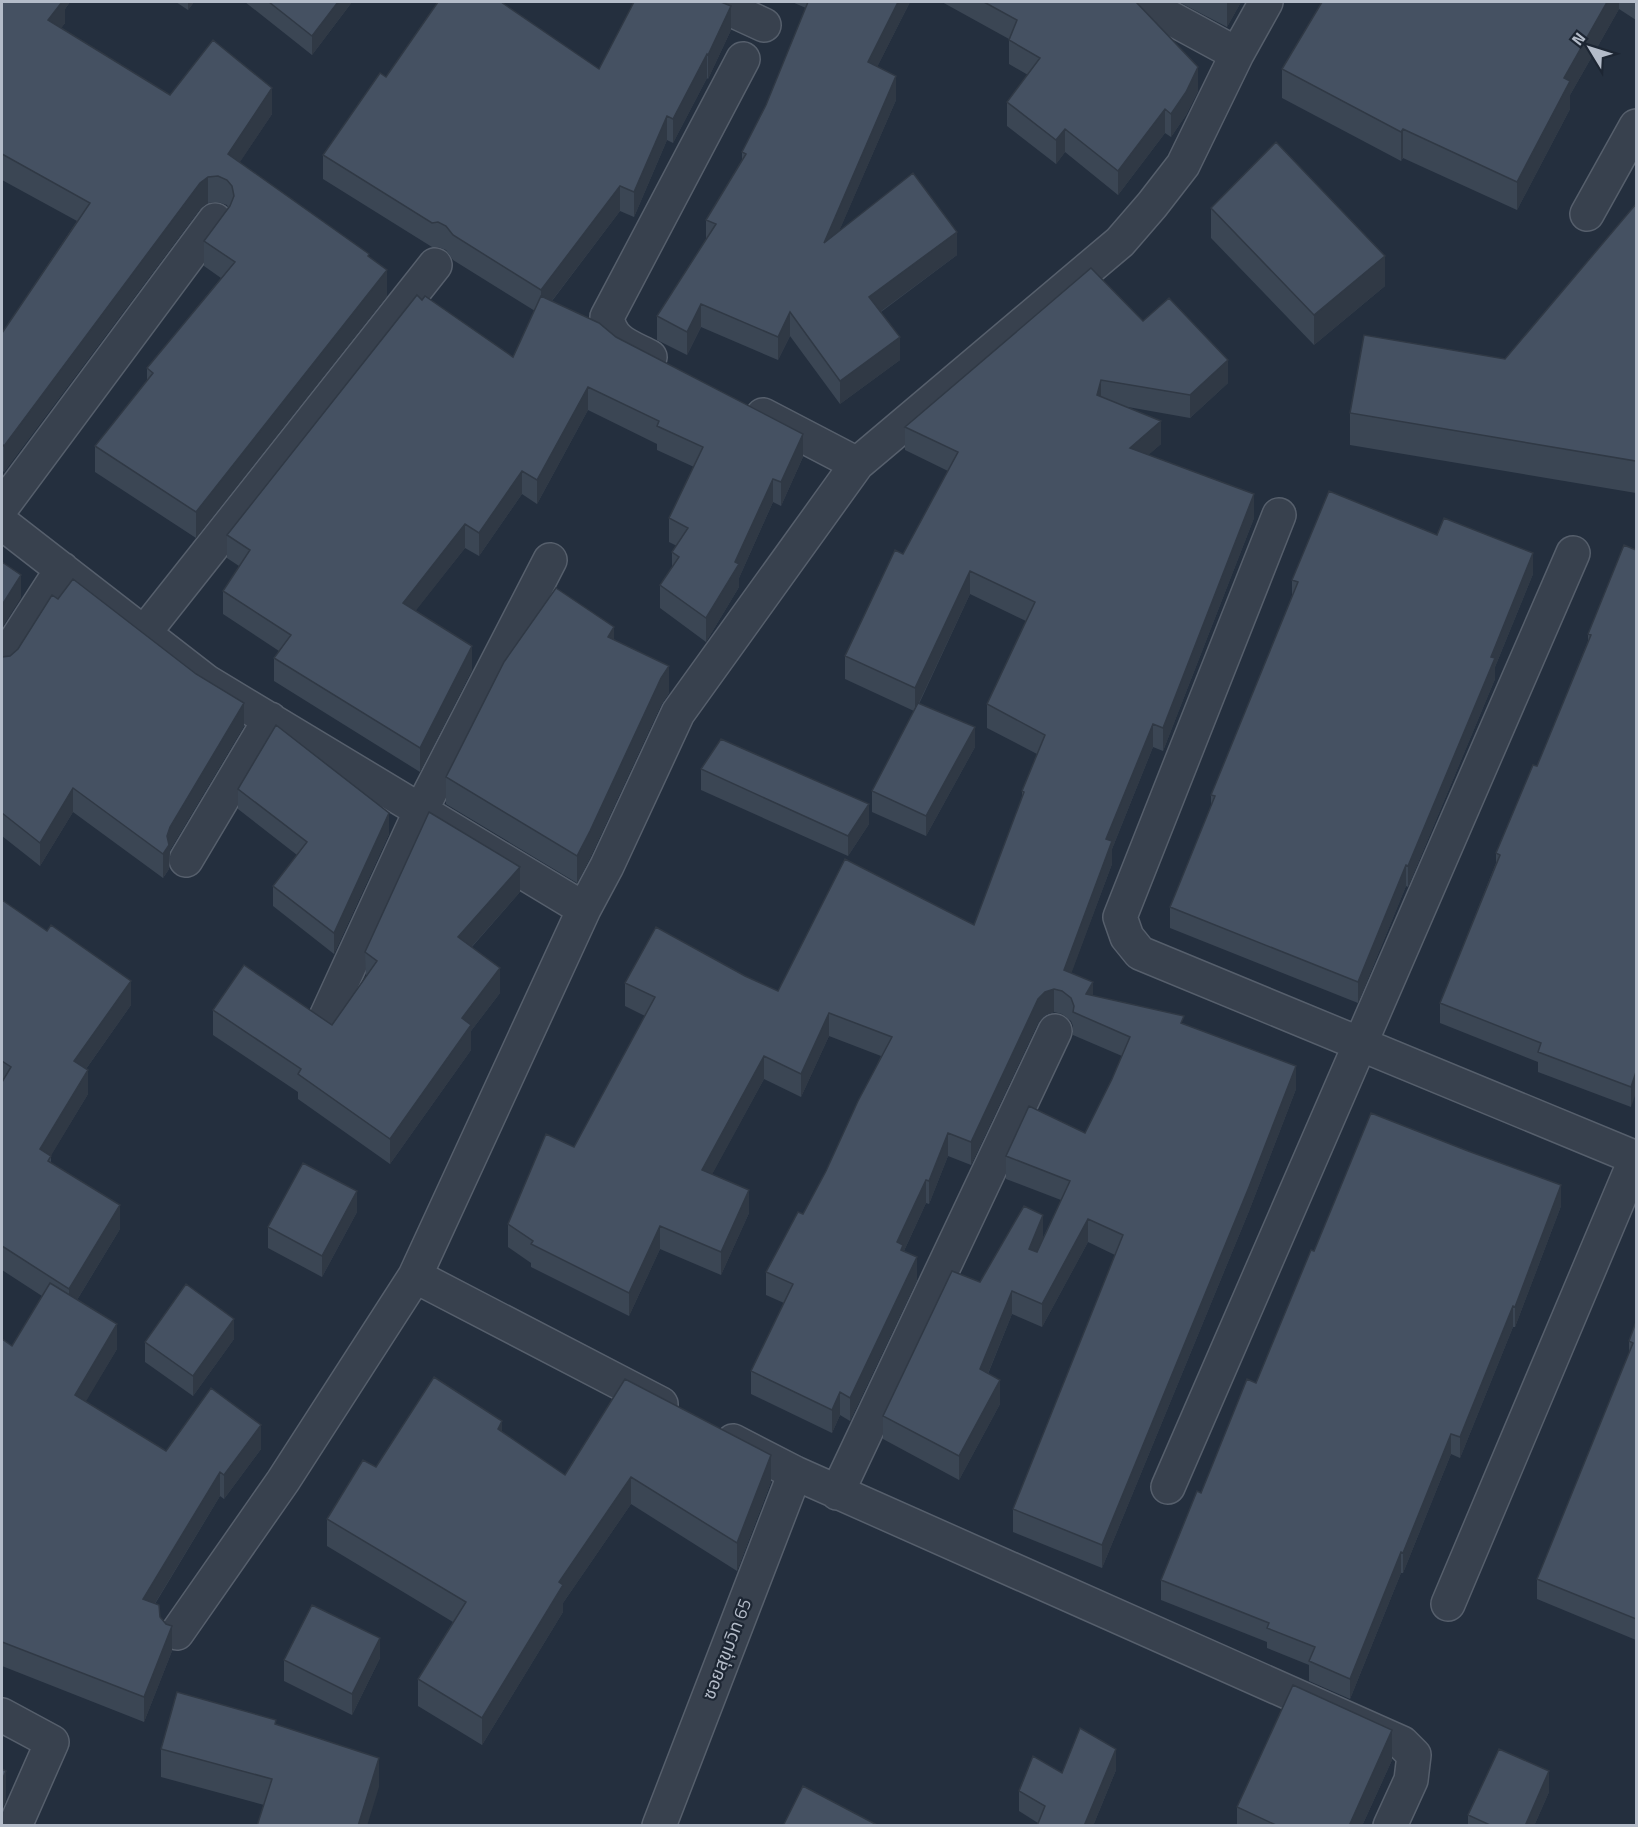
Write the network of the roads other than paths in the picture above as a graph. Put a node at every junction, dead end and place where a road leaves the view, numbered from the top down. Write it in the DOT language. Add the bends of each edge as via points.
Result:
graph roads {
  1 [pos="714,2"];
  2 [pos="1141,2"];
  3 [pos="1266,2"];
  4 [pos="764,25"];
  5 [pos="1237,54"];
  6 [pos="743,59"];
  7 [pos="1636,126"];
  8 [pos="1587,214"];
  9 [pos="215,220"];
  10 [pos="435,265"];
  11 [pos="676,370"];
  12 [pos="739,403"];
  13 [pos="857,464"];
  14 [pos="2,507"];
  15 [pos="1279,515"];
  16 [pos="2,523"];
  17 [pos="1573,553"];
  18 [pos="550,560"];
  19 [pos="62,569"];
  20 [pos="144,633"];
  21 [pos="2,662"];
  22 [pos="270,719"];
  23 [pos="421,810"];
  24 [pos="186,860"];
  25 [pos="585,909"];
  26 [pos="326,1017"];
  27 [pos="1054,1031"];
  28 [pos="1360,1043"];
  29 [pos="1636,1158"];
  30 [pos="415,1275"];
  31 [pos="795,1473"];
  32 [pos="1168,1487"];
  33 [pos="837,1493"];
  34 [pos="1448,1604"];
  35 [pos="177,1633"];
  36 [pos="2,1715"];
  37 [pos="15,1826"];
  38 [pos="659,1826"];
  39 [pos="1390,1826"];
  1 -- 4 [label="street"];
  2 -- 5 [label="street"];
  3 -- 5 [label="street"];
  5 -- 13 [label="street" via="1183,165 1120,242"];
  6 -- 11 [label="street" via="607,317 614,338"];
  7 -- 8 [label="street"];
  9 -- 14 [label="street"];
  10 -- 20 [label="street"];
  12 -- 13 [label="street"];
  13 -- 25 [label="street" via="678,713"];
  15 -- 28 [label="street" via="1120,917 1127,937 1140,953"];
  16 -- 19 [label="street"];
  17 -- 28 [label="street"];
  18 -- 23 [label="street"];
  19 -- 20 [label="street"];
  19 -- 21 [label="street"];
  20 -- 22 [label="street" via="207,682"];
  22 -- 23 [label="street"];
  22 -- 24 [label="street"];
  23 -- 25 [label="street"];
  23 -- 26 [label="street"];
  25 -- 30 [label="street"];
  27 -- 33 [label="street"];
  28 -- 29 [label="street"];
  28 -- 32 [label="street"];
  29 -- 34 [label="street"];
  30 -- 31 [label="street"];
  30 -- 35 [label="street" via="283,1481"];
  31 -- 33 [label="street"];
  31 -- 38 [label="street, ซอยสุขุมวิท 65"];
  33 -- 39 [label="street" via="1401,1743 1414,1755 1411,1780"];
  36 -- 37 [label="street" via="52,1742"];
}
